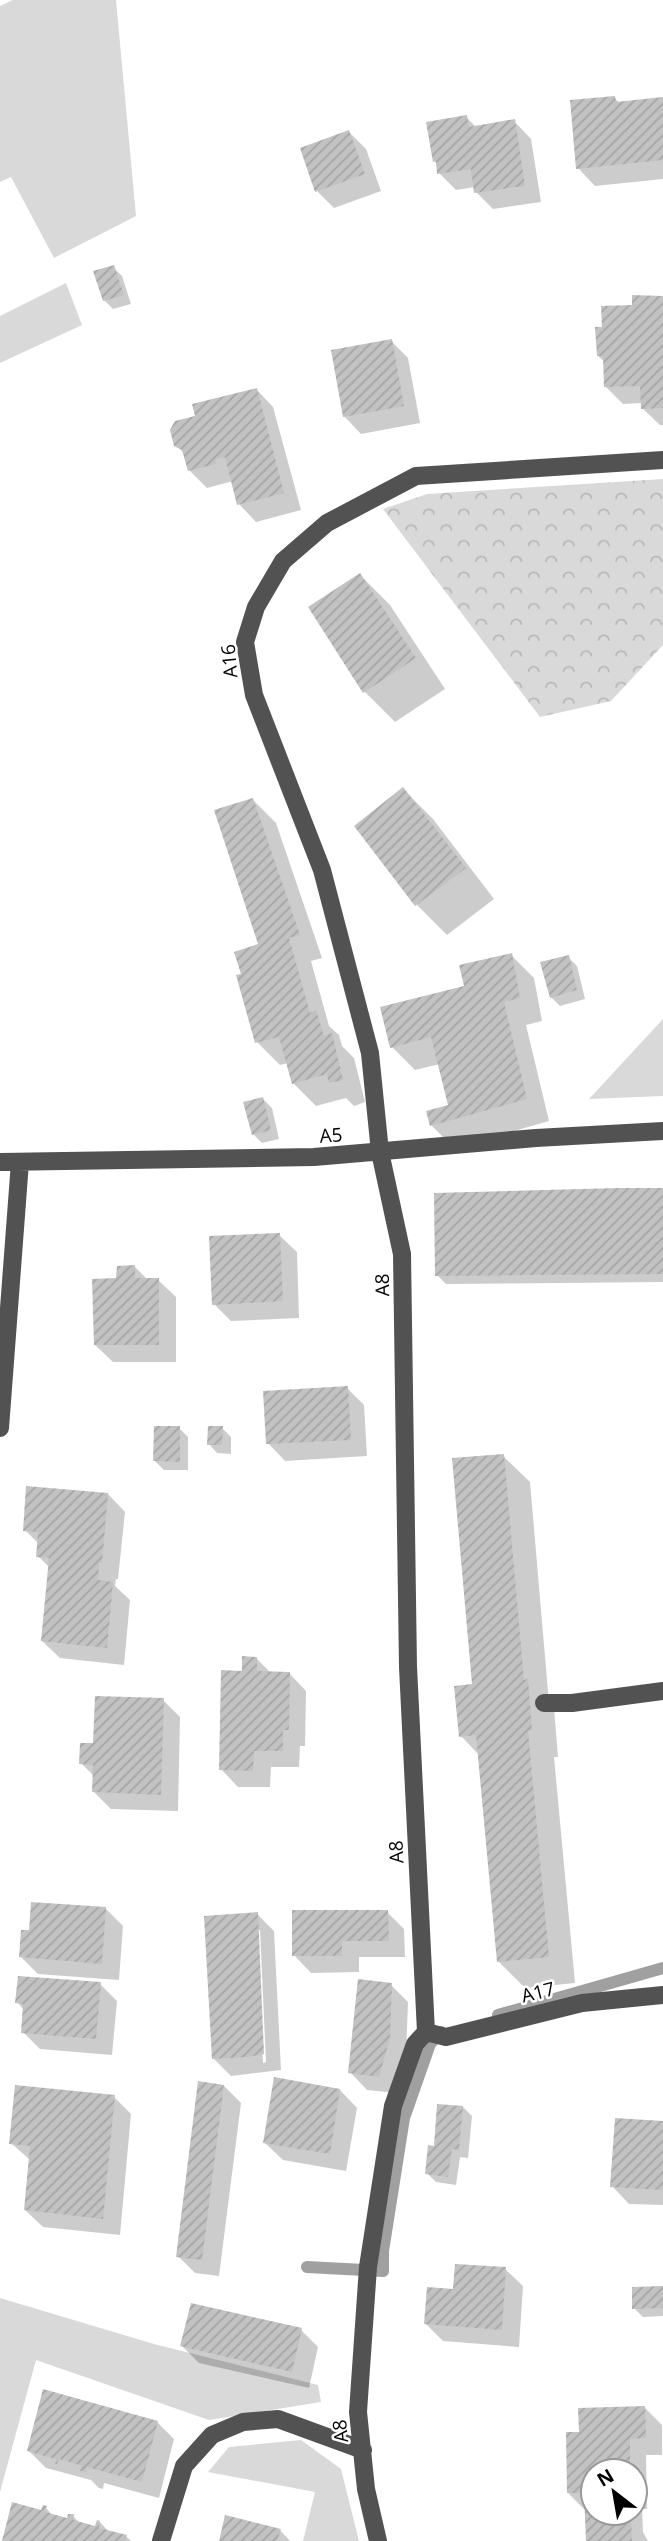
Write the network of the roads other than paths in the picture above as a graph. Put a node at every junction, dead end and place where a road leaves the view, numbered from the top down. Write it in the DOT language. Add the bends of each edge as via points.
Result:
graph roads {
  1 [pos="663,460"];
  2 [pos="663,1131"];
  3 [pos="380,1152"];
  4 [pos="20,1161"];
  5 [pos="0,1162"];
  6 [pos="0,1428"];
  7 [pos="663,1691"];
  8 [pos="544,1703"];
  9 [pos="663,1995"];
  10 [pos="434,2034"];
  11 [pos="363,2449"];
  12 [pos="161,2541"];
  13 [pos="379,2541"];
  1 -- 3 [label="street, A16" via="416,476 327,523 283,561 256,607 245,642 254,695 322,870 370,1053"];
  2 -- 3 [label="street, A5"];
  3 -- 4 [label="street, A5"];
  3 -- 10 [label="street, A8" via="402,1254 408,1667"];
  4 -- 5 [label="street, A5"];
  4 -- 6 [label="street"];
  7 -- 8 [label="street"];
  9 -- 10 [label="street, A17" via="582,2003"];
  10 -- 11 [label="street, A8" via="415,2044 393,2106 368,2271 358,2412"];
  11 -- 12 [label="street" via="278,2419 243,2422 212,2435 184,2466"];
  11 -- 13 [label="street, A8" via="366,2489"];
}
